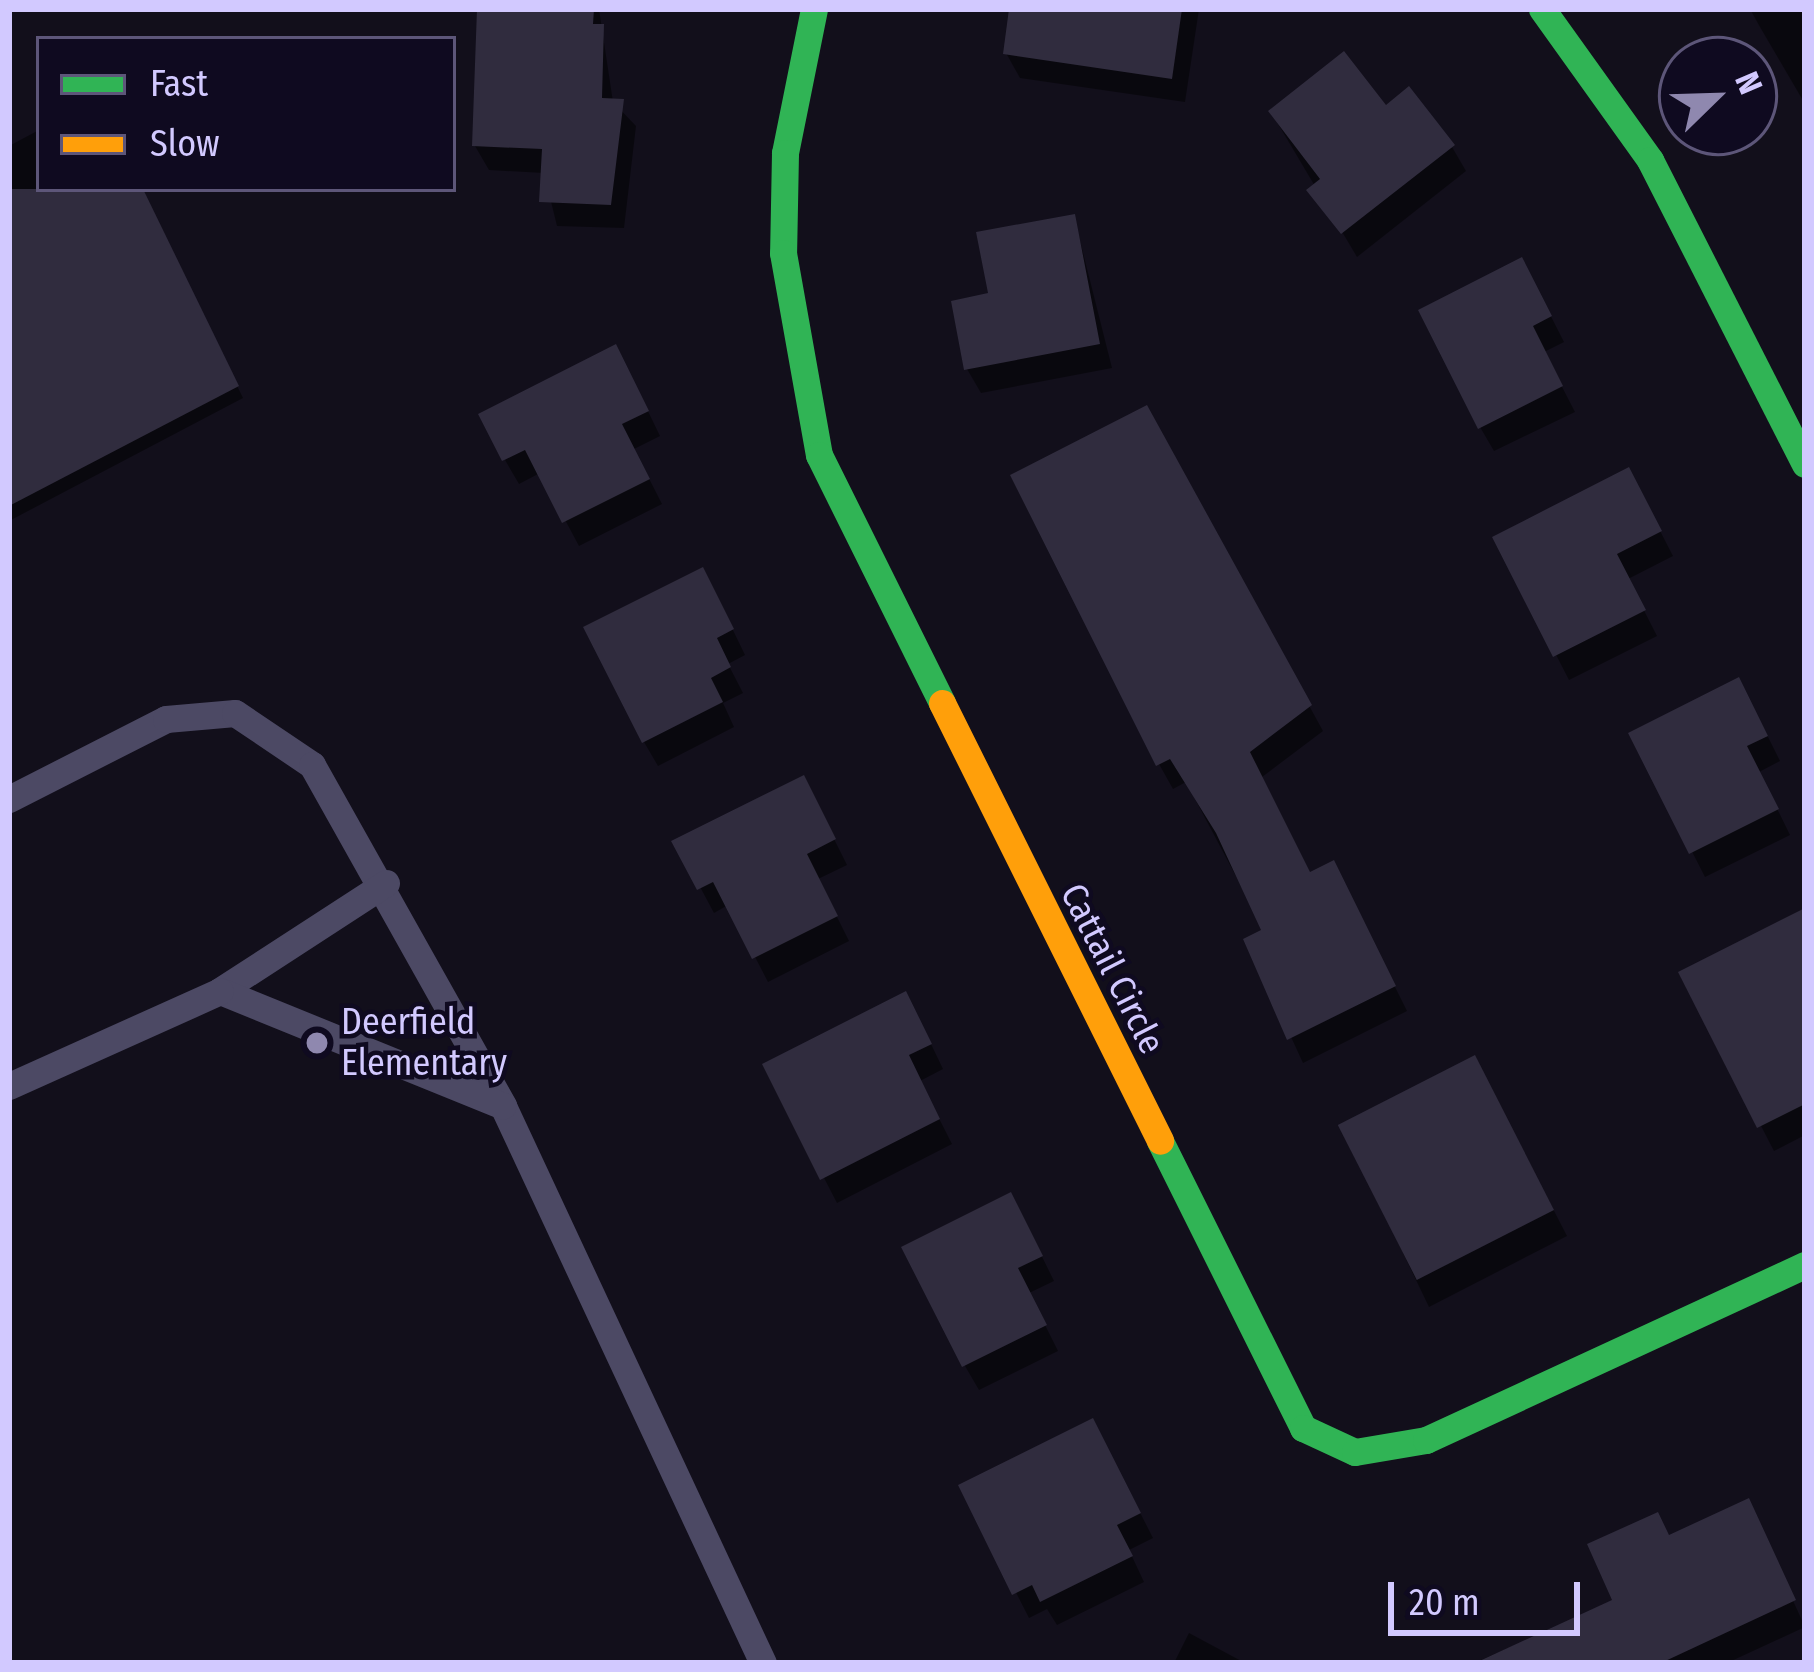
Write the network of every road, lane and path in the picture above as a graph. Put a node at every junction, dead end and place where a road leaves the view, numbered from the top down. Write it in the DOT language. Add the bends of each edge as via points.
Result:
graph roads {
  1 [pos="814,9"];
  2 [pos="1542,9"];
  3 [pos="1805,464"];
  4 [pos="9,799"];
  5 [pos="386,883"];
  6 [pos="220,991"];
  7 [pos="9,1086"];
  8 [pos="503,1106"];
  9 [pos="1805,1265"];
  10 [pos="763,1663"];
  1 -- 9 [label="street, Cattail Circle" via="784,152 783,254 819,454 1303,1428 1355,1452 1426,1440"];
  2 -- 3 [label="street" via="1651,160"];
  4 -- 5 [label="lane" via="166,719 235,712 312,765"];
  5 -- 6 [label="lane"];
  5 -- 8 [label="lane"];
  6 -- 7 [label="lane"];
  6 -- 8 [label="lane"];
  8 -- 10 [label="lane"];
}
